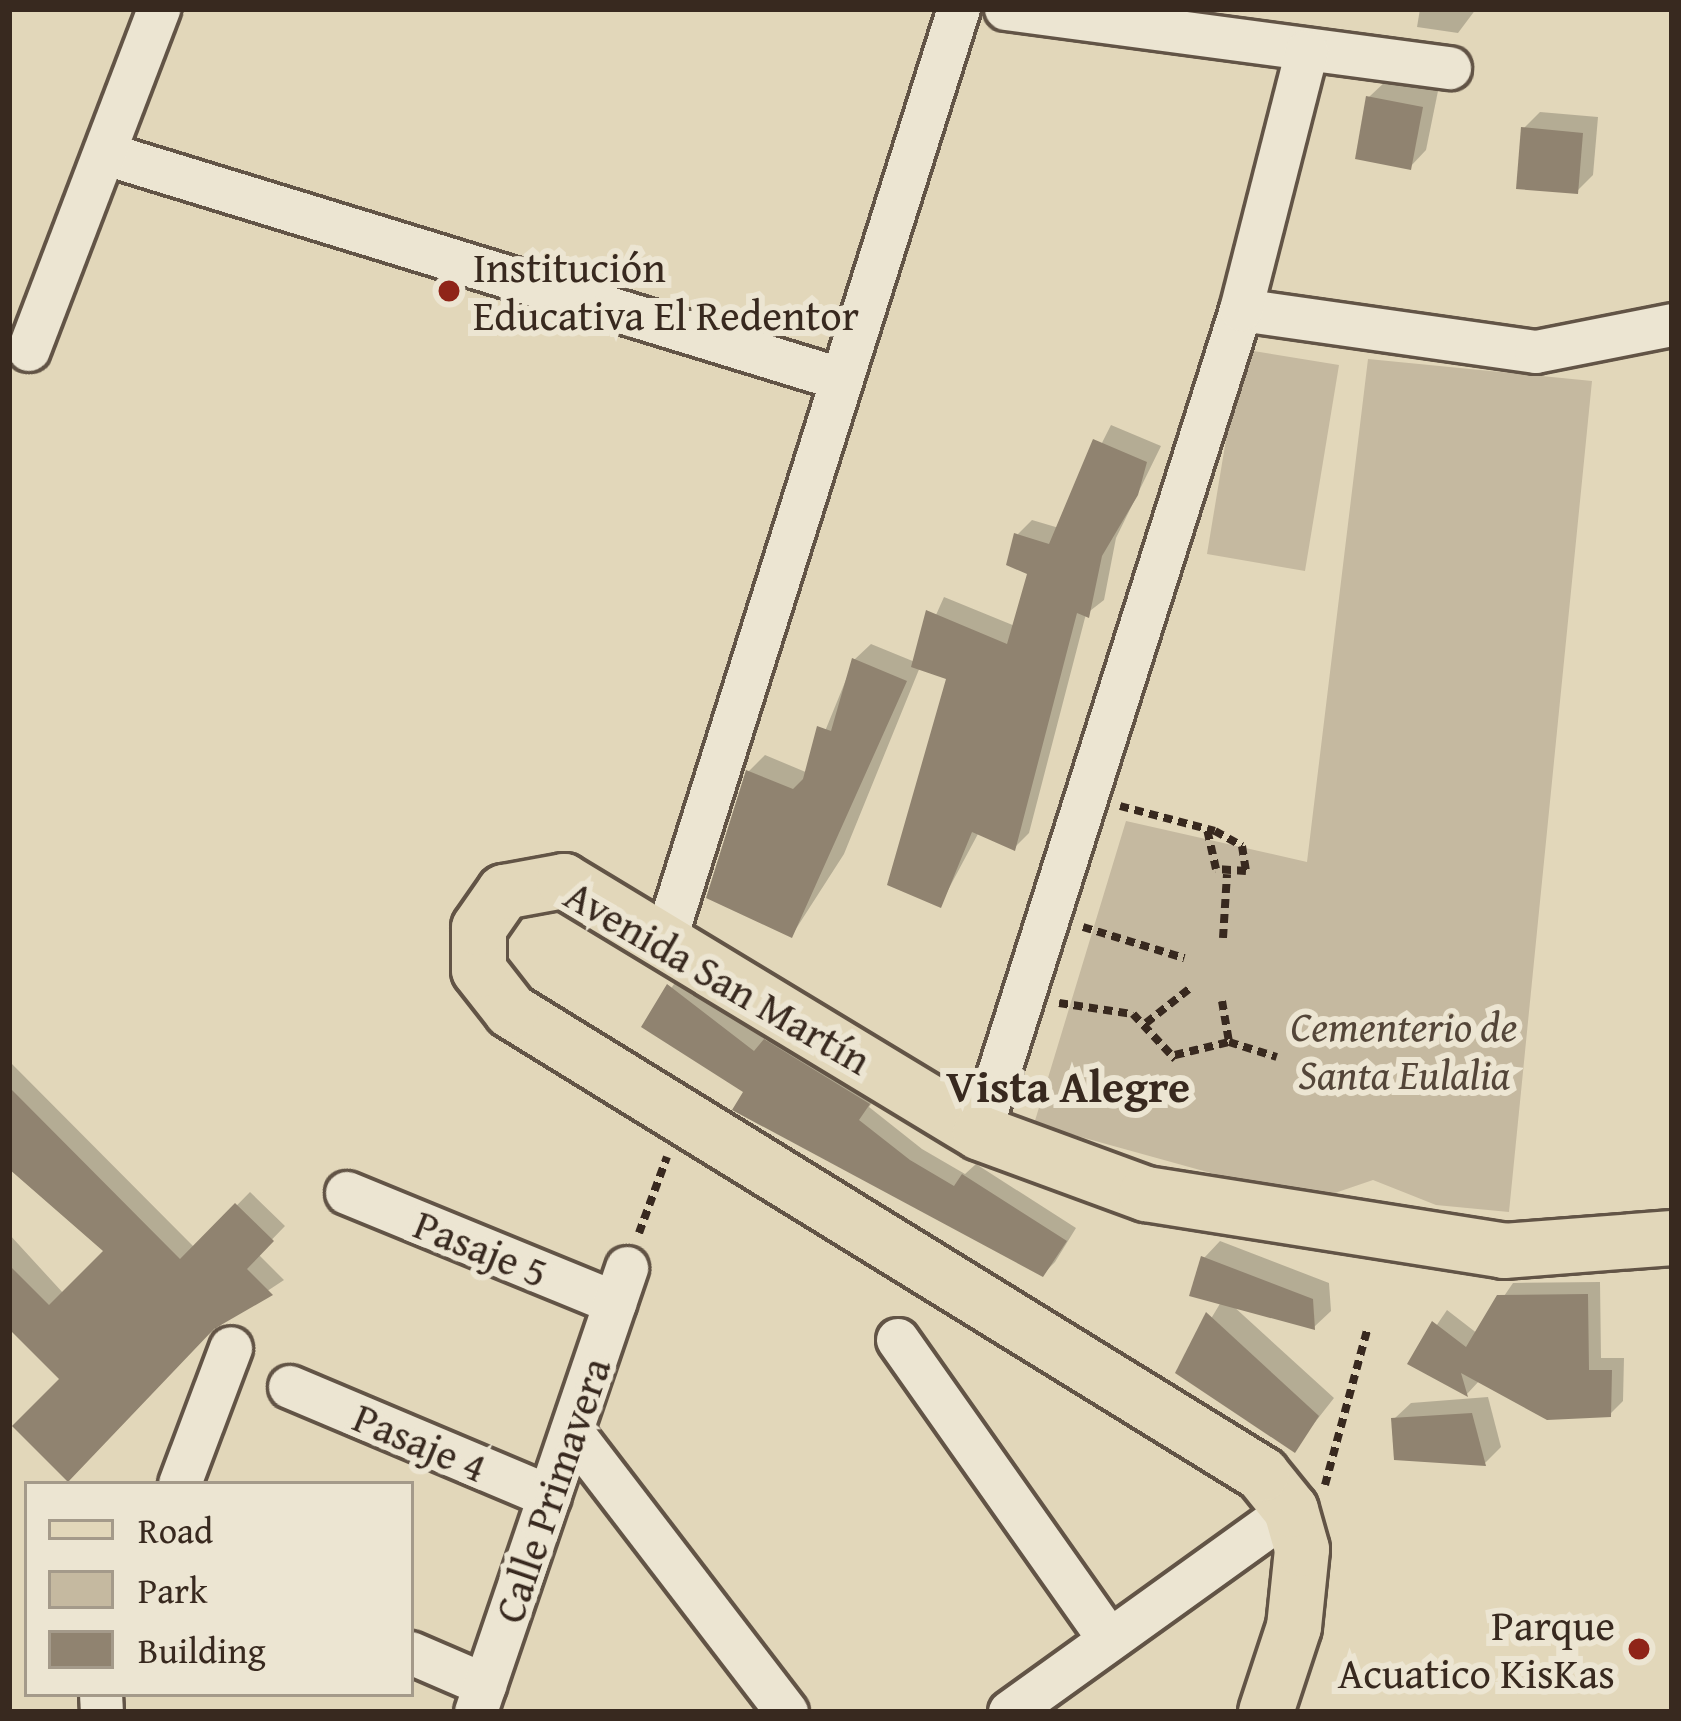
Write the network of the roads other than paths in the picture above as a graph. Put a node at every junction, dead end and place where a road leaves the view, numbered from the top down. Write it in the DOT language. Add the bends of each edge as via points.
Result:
graph roads {
  1 [pos="159,9"];
  2 [pos="959,9"];
  3 [pos="1006,9"];
  4 [pos="1307,51"];
  5 [pos="1450,68"];
  6 [pos="106,154"];
  7 [pos="1241,310"];
  8 [pos="1672,325"];
  9 [pos="29,350"];
  10 [pos="840,379"];
  11 [pos="665,938"];
  12 [pos="980,1132"];
  13 [pos="347,1192"];
  14 [pos="1672,1238"];
  15 [pos="621,1286"];
  16 [pos="898,1340"];
  17 [pos="231,1348"];
  18 [pos="290,1387"];
  19 [pos="572,1432"];
  20 [pos="181,1481"];
  21 [pos="550,1497"];
  22 [pos="1296,1529"];
  23 [pos="1109,1640"];
  24 [pos="414,1655"];
  25 [pos="481,1699"];
  26 [pos="787,1712"];
  27 [pos="1010,1712"];
  28 [pos="1266,1712"];
  1 -- 6 [label="street"];
  2 -- 10 [label="street"];
  3 -- 4 [label="street"];
  4 -- 5 [label="street"];
  4 -- 7 [label="street"];
  6 -- 9 [label="street"];
  6 -- 10 [label="street"];
  7 -- 8 [label="street" via="1536,352"];
  7 -- 12 [label="street"];
  10 -- 11 [label="street"];
  11 -- 12 [label="main road, Avenida San Martín"];
  11 -- 22 [label="main road, Avenida San Martín" via="564,881 535,878 504,892 479,928 478,970 511,1011 680,1119 1232,1450"];
  12 -- 14 [label="main road, Avenida San Martín" via="1147,1194 1275,1220 1504,1251"];
  13 -- 15 [label="street, Pasaje 5"];
  15 -- 19 [label="street, Calle Primavera"];
  16 -- 23 [label="street"];
  17 -- 20 [label="street"];
  18 -- 21 [label="street, Pasaje 4"];
  19 -- 21 [label="street, Calle Primavera"];
  19 -- 26 [label="street"];
  21 -- 25 [label="street, Calle Primavera"];
  22 -- 23 [label="street"];
  22 -- 28 [label="main road" via="1294,1627"];
  23 -- 27 [label="street"];
  24 -- 25 [label="street"];
}
